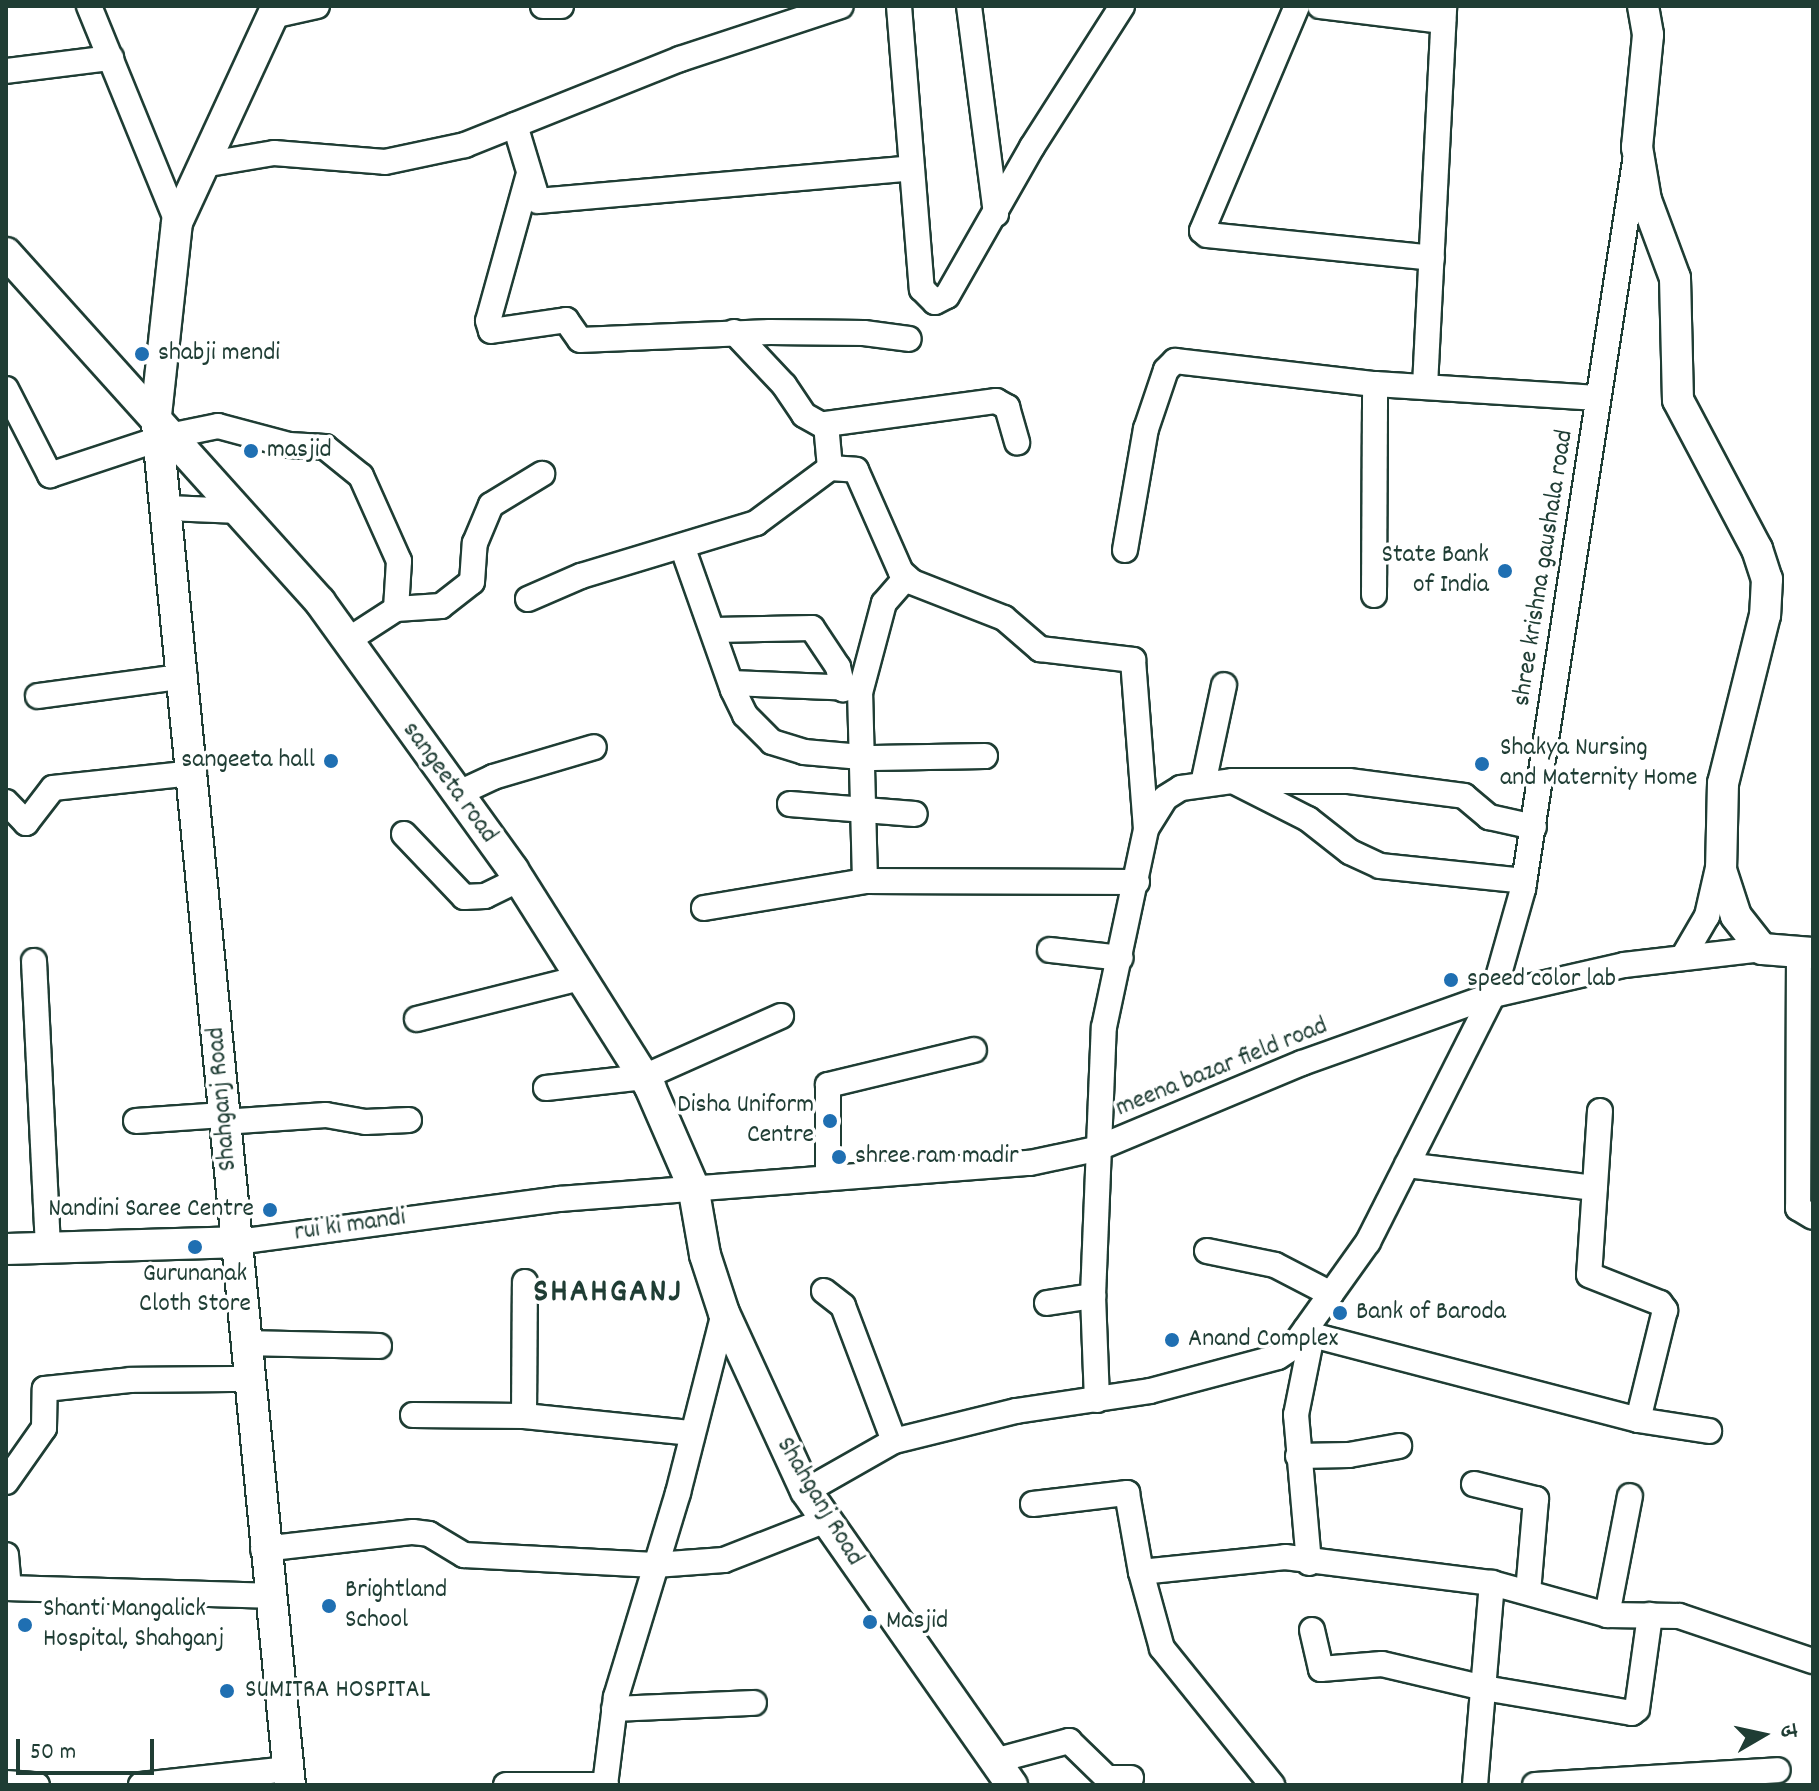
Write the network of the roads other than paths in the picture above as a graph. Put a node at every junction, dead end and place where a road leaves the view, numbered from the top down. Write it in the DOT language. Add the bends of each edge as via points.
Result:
graph roads {
  1 [pos="89,6"];
  2 [pos="317,6"];
  3 [pos="543,6"];
  4 [pos="561,6"];
  5 [pos="899,6"];
  6 [pos="969,6"];
  7 [pos="1122,6"];
  8 [pos="1297,6"];
  9 [pos="1320,6"];
  10 [pos="1664,6"];
  11 [pos="832,7"];
  12 [pos="275,11"];
  13 [pos="1444,14"];
  14 [pos="1646,21"];
  15 [pos="111,58"];
  16 [pos="6,71"];
  17 [pos="515,125"];
  18 [pos="1637,147"];
  19 [pos="203,165"];
  20 [pos="912,168"];
  21 [pos="528,177"];
  22 [pos="996,214"];
  23 [pos="177,222"];
  24 [pos="6,253"];
  25 [pos="1432,258"];
  26 [pos="734,332"];
  27 [pos="909,339"];
  28 [pos="1375,384"];
  29 [pos="1425,386"];
  30 [pos="6,389"];
  31 [pos="1598,398"];
  32 [pos="824,426"];
  33 [pos="163,429"];
  34 [pos="1017,443"];
  35 [pos="830,468"];
  36 [pos="542,474"];
  37 [pos="167,508"];
  38 [pos="240,511"];
  39 [pos="682,546"];
  40 [pos="1125,550"];
  41 [pos="906,578"];
  42 [pos="1374,595"];
  43 [pos="528,599"];
  44 [pos="396,609"];
  45 [pos="715,630"];
  46 [pos="348,640"];
  47 [pos="185,676"];
  48 [pos="731,683"];
  49 [pos="1224,685"];
  50 [pos="852,688"];
  51 [pos="38,696"];
  52 [pos="594,747"];
  53 [pos="861,756"];
  54 [pos="985,756"];
  55 [pos="194,773"];
  56 [pos="1232,781"];
  57 [pos="1203,784"];
  58 [pos="457,794"];
  59 [pos="6,802"];
  60 [pos="790,804"];
  61 [pos="863,810"];
  62 [pos="915,814"];
  63 [pos="1534,827"];
  64 [pos="1146,829"];
  65 [pos="404,834"];
  66 [pos="1720,858"];
  67 [pos="518,880"];
  68 [pos="865,881"];
  69 [pos="1524,881"];
  70 [pos="1137,882"];
  71 [pos="704,908"];
  72 [pos="1762,949"];
  73 [pos="1050,950"];
  74 [pos="1806,952"];
  75 [pos="1683,957"];
  76 [pos="1121,958"];
  77 [pos="34,961"];
  78 [pos="580,978"];
  79 [pos="1493,995"];
  80 [pos="781,1016"];
  81 [pos="417,1019"];
  82 [pos="1805,1047"];
  83 [pos="974,1050"];
  84 [pos="644,1077"];
  85 [pos="546,1088"];
  86 [pos="1600,1111"];
  87 [pos="223,1119"];
  88 [pos="409,1120"];
  89 [pos="136,1121"];
  90 [pos="1805,1126"];
  91 [pos="1096,1149"];
  92 [pos="1407,1165"];
  93 [pos="828,1176"];
  94 [pos="693,1186"];
  95 [pos="1595,1188"];
  96 [pos="1813,1217"];
  97 [pos="237,1242"];
  98 [pos="48,1247"];
  99 [pos="6,1249"];
  100 [pos="1207,1251"];
  101 [pos="525,1282"];
  102 [pos="824,1291"];
  103 [pos="1331,1294"];
  104 [pos="1093,1296"];
  105 [pos="1047,1303"];
  106 [pos="724,1313"];
  107 [pos="1309,1332"];
  108 [pos="245,1343"];
  109 [pos="379,1346"];
  110 [pos="248,1379"];
  111 [pos="1097,1400"];
  112 [pos="413,1415"];
  113 [pos="524,1416"];
  114 [pos="1638,1420"];
  115 [pos="1709,1431"];
  116 [pos="692,1433"];
  117 [pos="894,1441"];
  118 [pos="1399,1446"];
  119 [pos="1298,1456"];
  120 [pos="6,1482"];
  121 [pos="1474,1484"];
  122 [pos="806,1491"];
  123 [pos="1630,1496"];
  124 [pos="1033,1504"];
  125 [pos="826,1520"];
  126 [pos="263,1549"];
  127 [pos="6,1555"];
  128 [pos="1309,1563"];
  129 [pos="655,1565"];
  130 [pos="1141,1572"];
  131 [pos="1492,1583"];
  132 [pos="8,1588"];
  133 [pos="1528,1592"];
  134 [pos="268,1596"];
  135 [pos="1607,1615"];
  136 [pos="1650,1615"];
  137 [pos="1312,1630"];
  138 [pos="1813,1661"];
  139 [pos="1484,1688"];
  140 [pos="754,1703"];
  141 [pos="614,1709"];
  142 [pos="1778,1770"];
  143 [pos="289,1777"];
  144 [pos="1003,1778"];
  145 [pos="1131,1778"];
  146 [pos="6,1783"];
  147 [pos="37,1785"];
  148 [pos="141,1785"];
  149 [pos="506,1785"];
  150 [pos="605,1785"];
  151 [pos="1272,1785"];
  152 [pos="1475,1785"];
  153 [pos="1535,1785"];
  1 -- 15 [label="street"];
  2 -- 12 [label="street"];
  3 -- 4 [label="street"];
  5 -- 20 [label="street"];
  6 -- 22 [label="street"];
  7 -- 22 [label="street"];
  8 -- 25 [label="street" via="1201,227 1204,234"];
  9 -- 13 [label="street"];
  10 -- 14 [label="main road"];
  11 -- 17 [label="street" via="680,59"];
  12 -- 19 [label="main road, Shahganj Road"];
  13 -- 25 [label="street"];
  14 -- 18 [label="main road"];
  15 -- 16 [label="street"];
  15 -- 23 [label="street"];
  17 -- 19 [label="street" via="405,160 274,153"];
  17 -- 21 [label="street"];
  18 -- 31 [label="street, shree krishna gaushala road"];
  18 -- 66 [label="main road" via="1646,200 1675,278 1681,410 1757,549 1767,579 1765,615 1723,783"];
  19 -- 23 [label="main road, Shahganj Road"];
  20 -- 21 [label="street" via="538,201"];
  20 -- 22 [label="street" via="922,289 929,300 945,299"];
  21 -- 26 [label="street" via="488,321 491,331 566,320 580,340"];
  23 -- 33 [label="main road, Shahganj Road"];
  24 -- 33 [label="main road, sangeeta road"];
  25 -- 29 [label="street"];
  26 -- 27 [label="street" via="864,333"];
  26 -- 32 [label="street" via="784,385 804,415"];
  28 -- 29 [label="street"];
  28 -- 40 [label="street" via="1171,363 1146,429"];
  28 -- 42 [label="street"];
  29 -- 31 [label="street"];
  30 -- 33 [label="street" via="53,476"];
  31 -- 63 [label="street, shree krishna gaushala road"];
  32 -- 34 [label="street" via="996,401 1007,407"];
  32 -- 35 [label="street"];
  33 -- 37 [label="main road, Shahganj Road"];
  33 -- 38 [label="main road, sangeeta road"];
  33 -- 44 [label="street" via="218,426 332,451 364,480 397,555"];
  35 -- 39 [label="street" via="756,523"];
  35 -- 41 [label="street" via="856,470"];
  36 -- 44 [label="street" via="491,505 475,543 472,582 441,606"];
  37 -- 38 [label="street"];
  37 -- 47 [label="main road, Shahganj Road"];
  38 -- 46 [label="main road, sangeeta road"];
  39 -- 43 [label="street" via="581,576"];
  39 -- 45 [label="street"];
  41 -- 50 [label="street" via="884,603"];
  41 -- 64 [label="street" via="1004,618 1040,649 1133,660"];
  44 -- 46 [label="street"];
  45 -- 48 [label="street"];
  45 -- 50 [label="street" via="812,628"];
  46 -- 58 [label="main road, sangeeta road"];
  47 -- 51 [label="street"];
  47 -- 55 [label="main road, Shahganj Road"];
  48 -- 50 [label="street"];
  48 -- 53 [label="street" via="745,715 772,742 804,752"];
  49 -- 57 [label="street"];
  50 -- 53 [label="street"];
  52 -- 58 [label="street" via="493,777"];
  53 -- 54 [label="street"];
  53 -- 61 [label="street"];
  55 -- 59 [label="street" via="53,788 26,823"];
  55 -- 87 [label="main road, Shahganj Road"];
  56 -- 57 [label="street"];
  56 -- 63 [label="street" via="1349,781 1464,796 1489,817"];
  56 -- 69 [label="street" via="1308,819 1350,852 1380,866"];
  57 -- 64 [label="street" via="1165,798"];
  58 -- 67 [label="main road, sangeeta road"];
  60 -- 61 [label="street"];
  61 -- 62 [label="street"];
  61 -- 68 [label="street"];
  63 -- 69 [label="street, shree krishna gaushala road"];
  64 -- 70 [label="street"];
  65 -- 67 [label="street" via="464,897 477,898"];
  66 -- 72 [label="main road" via="1736,916"];
  66 -- 75 [label="street" via="1707,916"];
  67 -- 78 [label="main road, sangeeta road"];
  68 -- 70 [label="street"];
  68 -- 71 [label="street"];
  69 -- 79 [label="street, shree krishna gaushala road"];
  70 -- 76 [label="street"];
  72 -- 74 [label="main road"];
  72 -- 75 [label="street, meena bazar field road"];
  73 -- 76 [label="street"];
  74 -- 82 [label="street"];
  75 -- 79 [label="street, meena bazar field road" via="1583,972"];
  76 -- 91 [label="street" via="1104,1027"];
  77 -- 98 [label="street"];
  78 -- 81 [label="street"];
  78 -- 84 [label="main road, sangeeta road"];
  79 -- 91 [label="street, meena bazar field road" via="1302,1063"];
  79 -- 92 [label="street, shree krishna gaushala road"];
  80 -- 84 [label="street"];
  82 -- 90 [label="street"];
  83 -- 93 [label="street" via="828,1085"];
  84 -- 85 [label="street"];
  84 -- 94 [label="main road, sangeeta road"];
  86 -- 95 [label="street"];
  87 -- 88 [label="street" via="341,1115 365,1122"];
  87 -- 89 [label="street"];
  87 -- 97 [label="main road, Shahganj Road"];
  90 -- 96 [label="street" via="1798,1208"];
  91 -- 93 [label="street, meena bazar field road" via="953,1172"];
  91 -- 104 [label="street"];
  92 -- 95 [label="street"];
  92 -- 103 [label="street, shree krishna gaushala road" via="1368,1242"];
  93 -- 94 [label="street, meena bazar field road"];
  94 -- 97 [label="street, rui ki mandi" via="501,1205"];
  94 -- 106 [label="main road, Shahganj Road" via="705,1255"];
  95 -- 114 [label="street" via="1589,1275 1660,1303 1665,1310"];
  97 -- 98 [label="main road, rui ki mandi"];
  97 -- 108 [label="main road, Shahganj Road"];
  98 -- 99 [label="main road, rui ki mandi"];
  100 -- 103 [label="street" via="1275,1265"];
  101 -- 113 [label="street"];
  102 -- 117 [label="street" via="843,1306"];
  103 -- 107 [label="street, shree krishna gaushala road"];
  104 -- 105 [label="street"];
  104 -- 111 [label="street"];
  106 -- 116 [label="street"];
  106 -- 122 [label="main road, Shahganj Road"];
  107 -- 111 [label="street" via="1278,1357"];
  107 -- 114 [label="street"];
  107 -- 119 [label="street" via="1296,1415"];
  108 -- 109 [label="street"];
  108 -- 110 [label="main road, Shahganj Road"];
  110 -- 120 [label="street" via="130,1380 45,1389 44,1428"];
  110 -- 126 [label="main road, Shahganj Road"];
  111 -- 117 [label="street" via="1016,1411"];
  112 -- 113 [label="street"];
  113 -- 116 [label="street"];
  114 -- 115 [label="street"];
  116 -- 129 [label="street"];
  117 -- 122 [label="street"];
  118 -- 119 [label="street" via="1349,1455"];
  119 -- 128 [label="street"];
  121 -- 133 [label="street" via="1531,1496 1538,1503"];
  122 -- 125 [label="main road, Shahganj Road"];
  123 -- 135 [label="street"];
  124 -- 130 [label="street" via="1124,1491"];
  125 -- 129 [label="street" via="724,1560"];
  125 -- 144 [label="main road, Shahganj Road"];
  126 -- 129 [label="street" via="413,1532 429,1534 464,1555"];
  126 -- 134 [label="main road, Shahganj Road"];
  127 -- 132 [label="street"];
  128 -- 130 [label="street" via="1258,1558"];
  128 -- 131 [label="street"];
  129 -- 141 [label="street"];
  130 -- 151 [label="street" via="1166,1654"];
  131 -- 133 [label="street"];
  131 -- 139 [label="street"];
  132 -- 134 [label="street"];
  133 -- 135 [label="street"];
  134 -- 143 [label="main road, Shahganj Road"];
  135 -- 136 [label="street"];
  136 -- 138 [label="street" via="1679,1616"];
  136 -- 139 [label="street" via="1635,1712"];
  137 -- 139 [label="street" via="1321,1669 1382,1664"];
  139 -- 152 [label="street"];
  140 -- 141 [label="street"];
  141 -- 150 [label="street"];
  142 -- 153 [label="street"];
  143 -- 148 [label="street"];
  144 -- 145 [label="street" via="1069,1741 1107,1778"];
  146 -- 147 [label="street"];
  149 -- 150 [label="street"];
}
